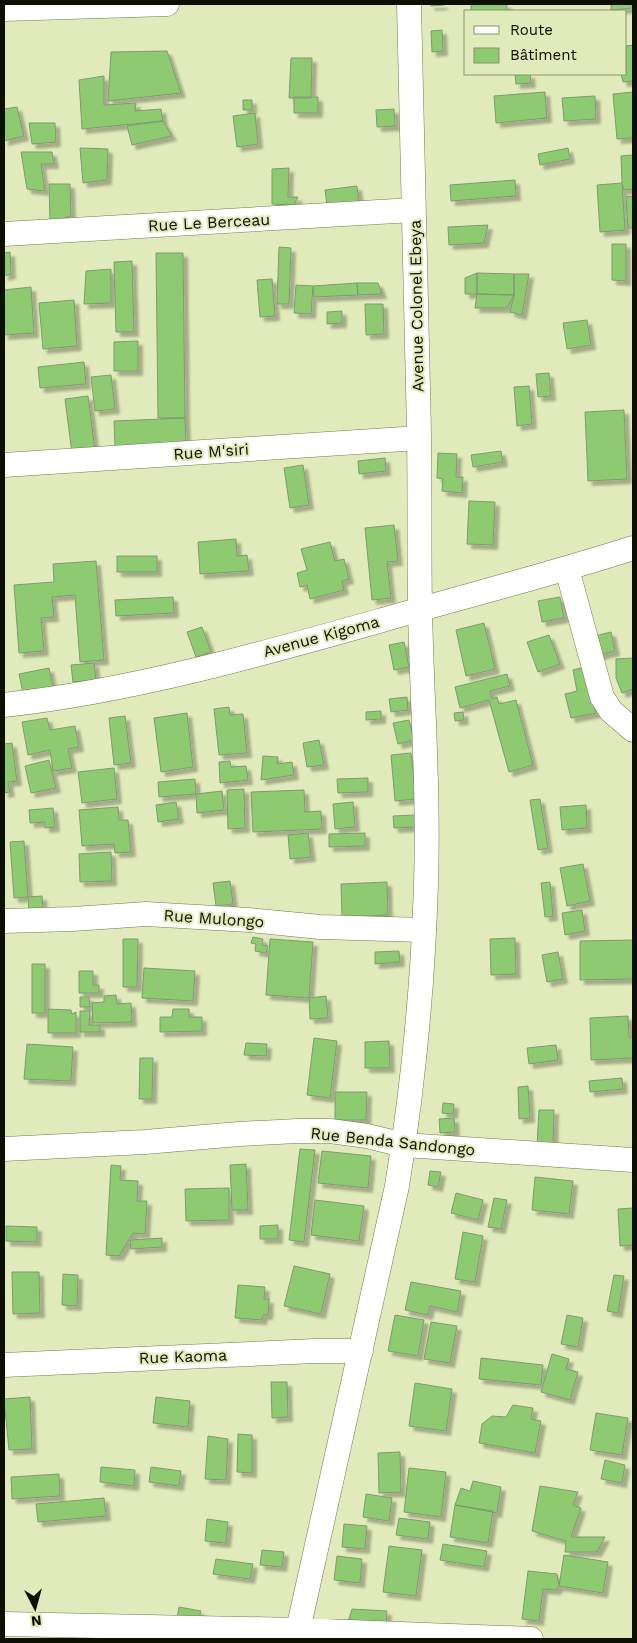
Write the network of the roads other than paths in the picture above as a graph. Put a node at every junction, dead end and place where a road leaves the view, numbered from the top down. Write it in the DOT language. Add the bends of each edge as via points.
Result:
graph roads {
  1 [pos="167,4"];
  2 [pos="409,4"];
  3 [pos="4,9"];
  4 [pos="413,210"];
  5 [pos="4,234"];
  6 [pos="419,438"];
  7 [pos="4,465"];
  8 [pos="633,548"];
  9 [pos="567,569"];
  10 [pos="420,609"];
  11 [pos="4,705"];
  12 [pos="633,730"];
  13 [pos="4,921"];
  14 [pos="424,930"];
  15 [pos="404,1144"];
  16 [pos="4,1149"];
  17 [pos="633,1160"];
  18 [pos="361,1350"];
  19 [pos="4,1365"];
  20 [pos="4,1624"];
  21 [pos="297,1634"];
  22 [pos="531,1639"];
  1 -- 3 [label="street"];
  2 -- 4 [label="street, Avenue Colonel Ebeya"];
  4 -- 5 [label="street, Rue Le Berceau"];
  4 -- 6 [label="street, Avenue Colonel Ebeya"];
  6 -- 7 [label="street, Rue M'siri"];
  6 -- 10 [label="street, Avenue Colonel Ebeya"];
  8 -- 9 [label="street, Avenue Kigoma"];
  9 -- 10 [label="street, Avenue Kigoma"];
  9 -- 12 [label="street" via="606,705"];
  10 -- 11 [label="street, Avenue Kigoma" via="175,674 94,692"];
  10 -- 14 [label="street, Avenue Colonel Ebeya" via="426,796"];
  13 -- 14 [label="street, Rue Mulongo" via="146,914 320,927"];
  14 -- 15 [label="street, Avenue Colonel Ebeya"];
  15 -- 16 [label="street, Rue Benda Sandongo" via="330,1131 297,1131"];
  15 -- 17 [label="street, Rue Benda Sandongo"];
  15 -- 18 [label="street, Avenue Colonel Ebeya"];
  18 -- 19 [label="street, Rue Kaoma"];
  18 -- 21 [label="street, Avenue Colonel Ebeya"];
  20 -- 21 [label="street"];
  21 -- 22 [label="street"];
}
